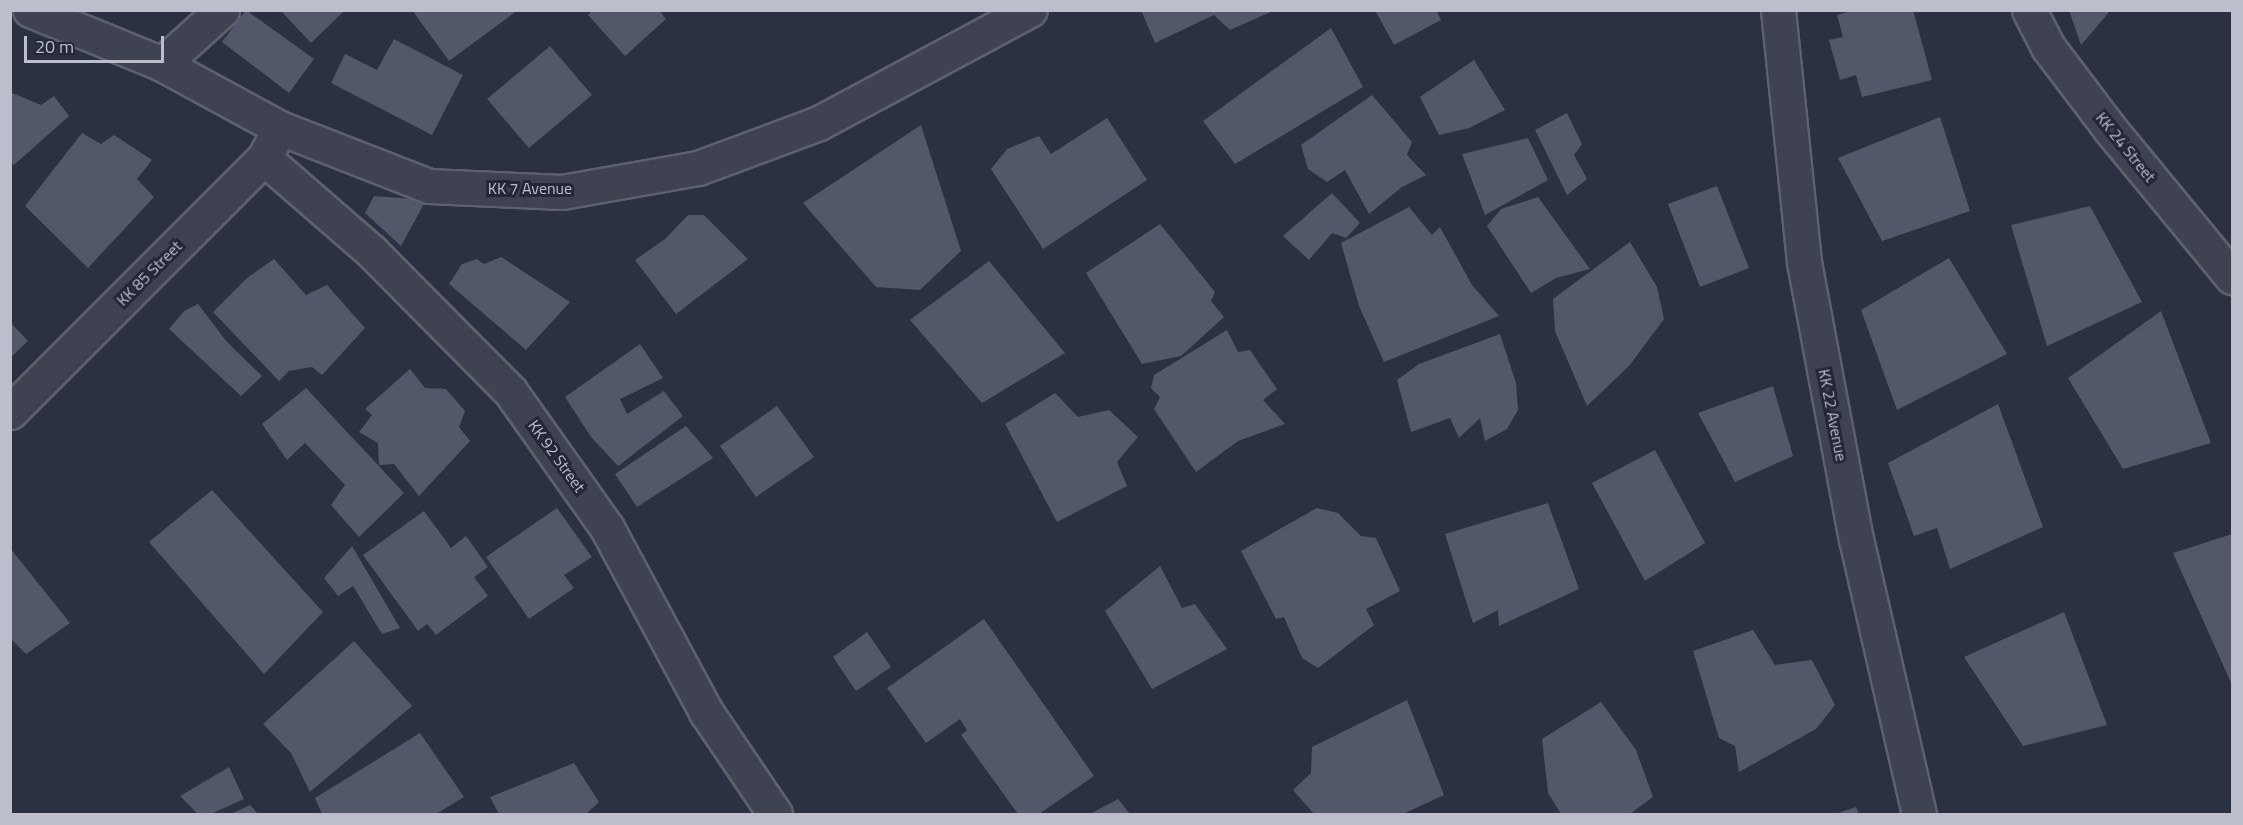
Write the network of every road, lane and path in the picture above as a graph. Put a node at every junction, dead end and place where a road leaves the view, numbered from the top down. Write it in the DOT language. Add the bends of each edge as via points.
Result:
graph roads {
  1 [pos="30,10"];
  2 [pos="222,10"];
  3 [pos="1030,10"];
  4 [pos="1778,10"];
  5 [pos="2029,10"];
  6 [pos="162,64"];
  7 [pos="280,128"];
  8 [pos="264,158"];
  9 [pos="2232,277"];
  10 [pos="10,412"];
  11 [pos="775,814"];
  12 [pos="1918,814"];
  1 -- 6 [label="street, KK 7 Avenue"];
  2 -- 6 [label="street"];
  3 -- 7 [label="street, KK 7 Avenue" via="819,123 698,168 562,192 429,186"];
  4 -- 12 [label="street, KK 22 Avenue" via="1804,262 1856,539"];
  5 -- 9 [label="street, KK 24 Street" via="2048,47 2110,129"];
  6 -- 7 [label="street, KK 7 Avenue"];
  7 -- 8 [label="street, KK 85 Street"];
  8 -- 10 [label="street, KK 85 Street"];
  8 -- 11 [label="street, KK 92 Street" via="372,252 510,391 607,528 706,712"];
}
